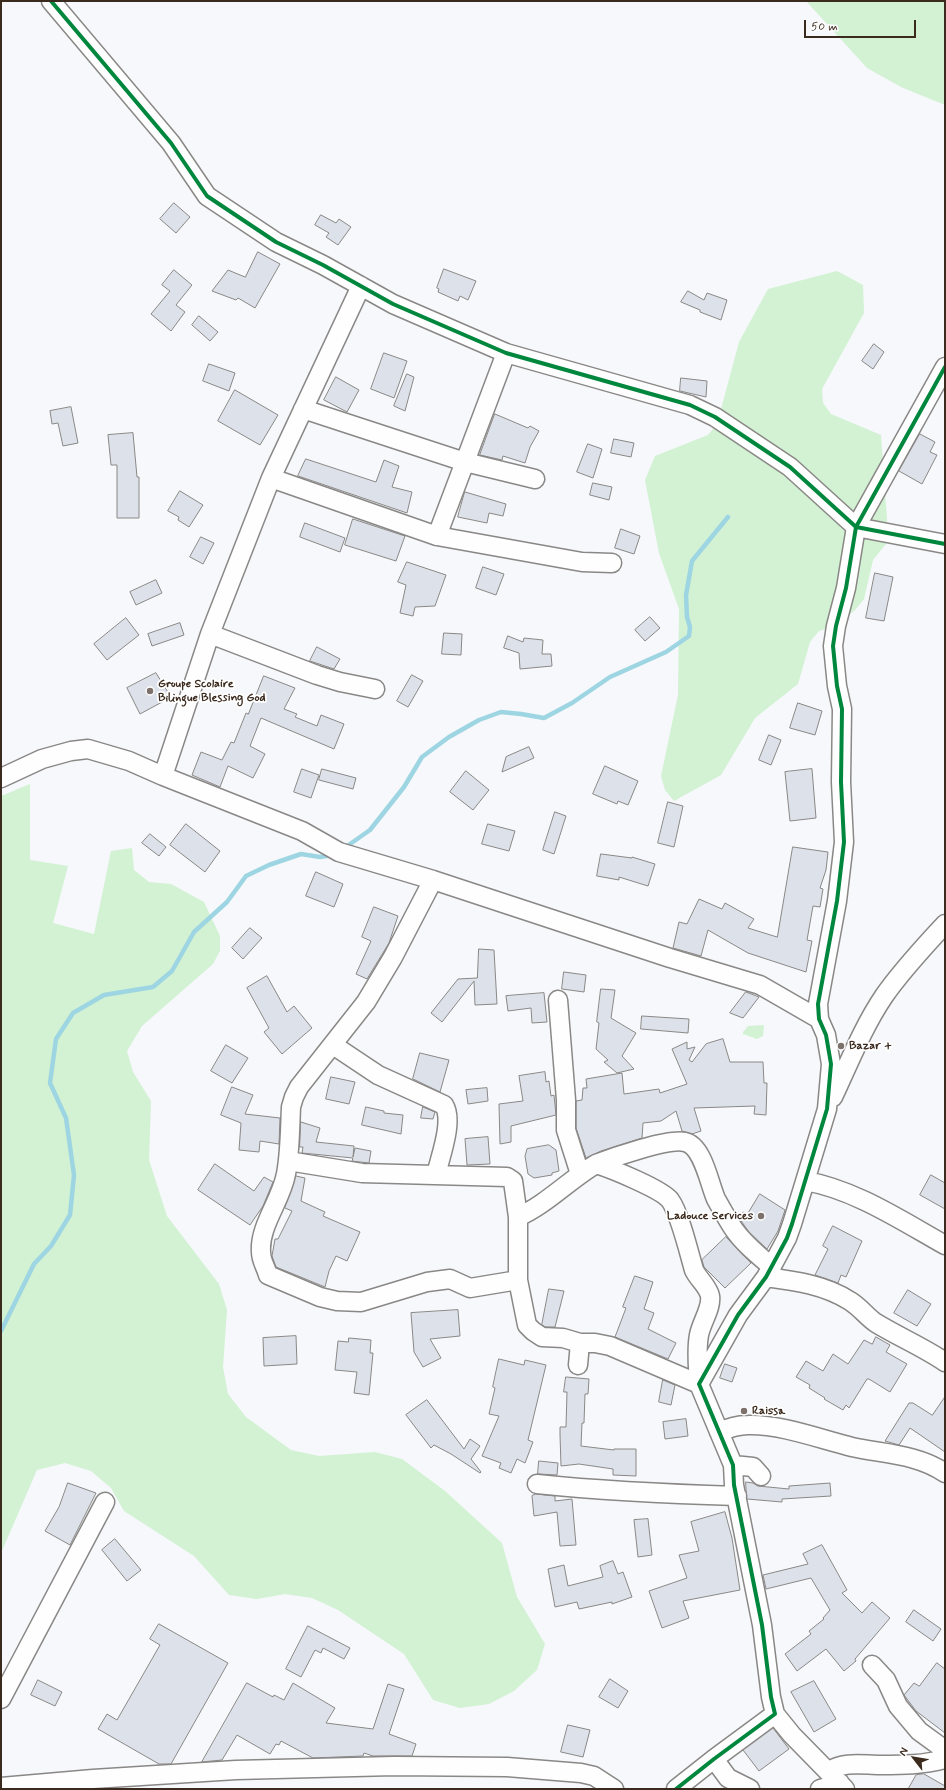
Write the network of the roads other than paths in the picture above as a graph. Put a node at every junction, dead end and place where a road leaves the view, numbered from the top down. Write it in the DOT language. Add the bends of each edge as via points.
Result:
graph roads {
  1 [pos="51,1"];
  2 [pos="360,286"];
  3 [pos="506,353"];
  4 [pos="945,367"];
  5 [pos="303,409"];
  6 [pos="465,462"];
  7 [pos="271,478"];
  8 [pos="535,479"];
  9 [pos="856,527"];
  10 [pos="437,536"];
  11 [pos="945,544"];
  12 [pos="612,563"];
  13 [pos="210,634"];
  14 [pos="375,689"];
  15 [pos="163,776"];
  16 [pos="1,778"];
  17 [pos="433,880"];
  18 [pos="945,924"];
  19 [pos="558,1000"];
  20 [pos="819,1019"];
  21 [pos="333,1045"];
  22 [pos="827,1109"];
  23 [pos="288,1161"];
  24 [pos="596,1164"];
  25 [pos="580,1174"];
  26 [pos="436,1175"];
  27 [pos="805,1181"];
  28 [pos="518,1217"];
  29 [pos="945,1245"];
  30 [pos="769,1272"];
  31 [pos="518,1280"];
  32 [pos="580,1343"];
  33 [pos="945,1362"];
  34 [pos="578,1365"];
  35 [pos="699,1384"];
  36 [pos="719,1432"];
  37 [pos="732,1465"];
  38 [pos="945,1473"];
  39 [pos="761,1476"];
  40 [pos="537,1484"];
  41 [pos="737,1496"];
  42 [pos="105,1502"];
  43 [pos="872,1664"];
  44 [pos="1,1699"];
  45 [pos="775,1714"];
  46 [pos="945,1750"];
  47 [pos="714,1758"];
  48 [pos="945,1760"];
  49 [pos="838,1781"];
  50 [pos="1,1787"];
  51 [pos="614,1789"];
  52 [pos="676,1789"];
  53 [pos="750,1789"];
  54 [pos="820,1789"];
  1 -- 2 [label="street" via="171,143 207,196 276,242"];
  2 -- 3 [label="street" via="394,304"];
  2 -- 5 [label="street"];
  3 -- 6 [label="street"];
  3 -- 9 [label="street" via="690,405 715,417 790,467"];
  4 -- 9 [label="street"];
  5 -- 6 [label="street"];
  5 -- 7 [label="street"];
  6 -- 8 [label="street"];
  6 -- 10 [label="street"];
  7 -- 10 [label="street"];
  7 -- 13 [label="street"];
  9 -- 11 [label="street"];
  9 -- 20 [label="street" via="833,646 842,709 841,782 844,842 837,901 819,989"];
  10 -- 12 [label="street" via="582,562"];
  13 -- 14 [label="street" via="323,677"];
  13 -- 15 [label="street"];
  15 -- 16 [label="street" via="129,761 88,749 42,759"];
  15 -- 17 [label="street" via="302,831 339,852"];
  17 -- 20 [label="street" via="760,985"];
  17 -- 21 [label="street" via="393,957 366,1002"];
  18 -- 22 [label="street" via="904,969 884,997 868,1023"];
  19 -- 25 [label="street" via="566,1130"];
  20 -- 22 [label="street" via="826,1035 831,1064"];
  21 -- 23 [label="street" via="294,1097 291,1107"];
  21 -- 26 [label="street" via="378,1075 444,1105 448,1120"];
  22 -- 27 [label="street"];
  23 -- 26 [label="street" via="362,1173"];
  23 -- 31 [label="street" via="283,1186 261,1241 262,1261 268,1275 320,1297 361,1302 427,1282 450,1279 470,1288"];
  24 -- 25 [label="street"];
  24 -- 30 [label="street" via="675,1141 693,1145 700,1154 717,1199 732,1228"];
  24 -- 35 [label="street" via="654,1188 665,1195 675,1208 697,1278 706,1287 710,1296 697,1347"];
  25 -- 28 [label="street" via="539,1206"];
  26 -- 28 [label="street" via="507,1177 513,1181"];
  27 -- 29 [label="street" via="836,1189 889,1213"];
  27 -- 30 [label="street" via="787,1238"];
  28 -- 31 [label="street"];
  30 -- 33 [label="street" via="834,1293 863,1310 874,1329 932,1353"];
  30 -- 35 [label="street" via="738,1315"];
  31 -- 32 [label="street" via="527,1325 542,1337 563,1338"];
  32 -- 34 [label="street"];
  32 -- 35 [label="street" via="610,1346"];
  35 -- 36 [label="street"];
  36 -- 37 [label="street"];
  36 -- 38 [label="street" via="734,1426 764,1426 918,1460 934,1465"];
  37 -- 39 [label="street" via="753,1467"];
  37 -- 41 [label="street"];
  40 -- 41 [label="street" via="592,1490"];
  41 -- 45 [label="street" via="762,1625"];
  42 -- 44 [label="street"];
  43 -- 46 [label="street" via="886,1680 898,1706 919,1731"];
  45 -- 47 [label="street"];
  45 -- 49 [label="street" via="792,1735"];
  47 -- 52 [label="street"];
  47 -- 53 [label="street" via="728,1778"];
  48 -- 49 [label="street" via="933,1763 852,1764 835,1767"];
  49 -- 54 [label="street"];
  50 -- 51 [label="street" via="93,1778 236,1770 410,1766 507,1767 581,1773 594,1776"];
}
